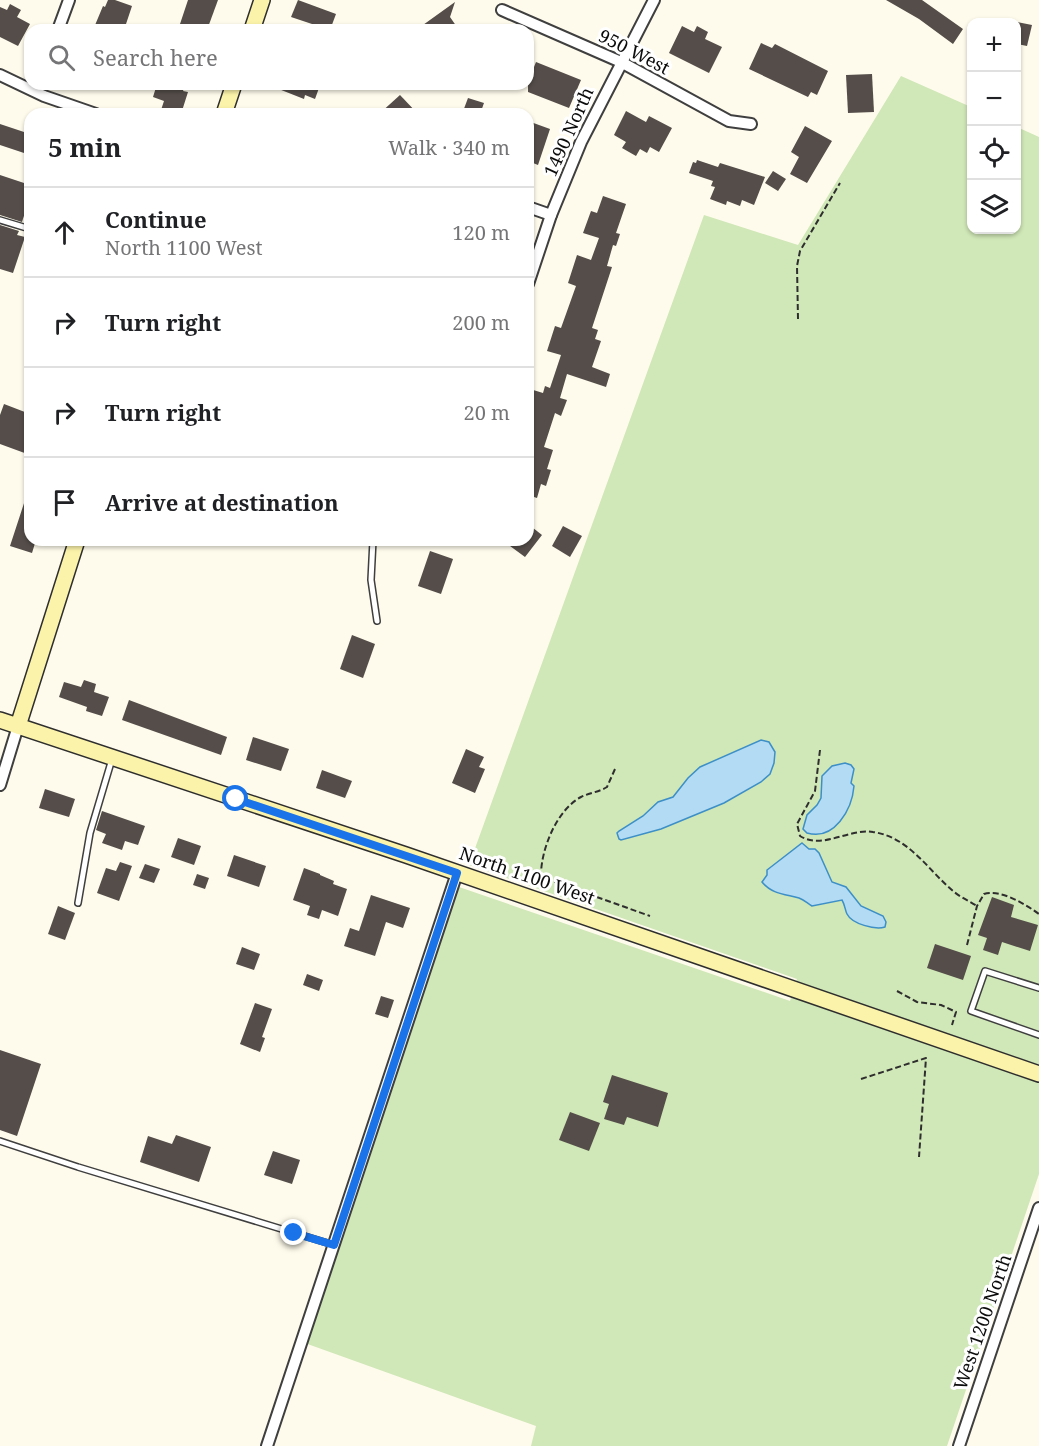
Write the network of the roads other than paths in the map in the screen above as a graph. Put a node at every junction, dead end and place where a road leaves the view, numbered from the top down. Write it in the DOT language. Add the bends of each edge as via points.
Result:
graph roads {
  1 [pos="69,0"];
  2 [pos="262,0"];
  3 [pos="654,0"];
  4 [pos="502,10"];
  5 [pos="60,24"];
  6 [pos="254,24"];
  7 [pos="621,62"];
  8 [pos="0,75"];
  9 [pos="24,84"];
  10 [pos="40,90"];
  11 [pos="232,90"];
  12 [pos="82,108"];
  13 [pos="226,108"];
  14 [pos="751,124"];
  15 [pos="534,209"];
  16 [pos="551,215"];
  17 [pos="0,220"];
  18 [pos="24,227"];
  19 [pos="534,266"];
  20 [pos="75,546"];
  21 [pos="373,546"];
  22 [pos="377,621"];
  23 [pos="0,720"];
  24 [pos="18,726"];
  25 [pos="112,758"];
  26 [pos="0,785"];
  27 [pos="457,873"];
  28 [pos="78,903"];
  29 [pos="1039,988"];
  30 [pos="1039,1035"];
  31 [pos="1039,1074"];
  32 [pos="0,1142"];
  33 [pos="1039,1208"];
  34 [pos="334,1245"];
  35 [pos="267,1446"];
  36 [pos="959,1446"];
  1 -- 5 [label="street"];
  2 -- 6 [label="street"];
  3 -- 7 [label="street, 1490 North"];
  4 -- 7 [label="street, 950 West"];
  7 -- 14 [label="street, 950 West" via="729,121"];
  7 -- 16 [label="street, 1490 North" via="581,142"];
  8 -- 9 [label="street"];
  10 -- 12 [label="street"];
  11 -- 13 [label="street"];
  15 -- 16 [label="street"];
  16 -- 19 [label="street, 1490 North"];
  17 -- 18 [label="lane"];
  20 -- 24 [label="street"];
  21 -- 22 [label="lane" via="371,580"];
  23 -- 24 [label="street, North 1100 West"];
  24 -- 25 [label="street, North 1100 West"];
  24 -- 26 [label="street"];
  25 -- 27 [label="street, North 1100 West"];
  25 -- 28 [label="lane" via="90,833"];
  27 -- 31 [label="street, North 1100 West"];
  27 -- 34 [label="street"];
  29 -- 30 [label="lane" via="985,970 971,1011"];
  32 -- 34 [label="lane"];
  33 -- 36 [label="street, West 1200 North"];
  34 -- 35 [label="street"];
}
